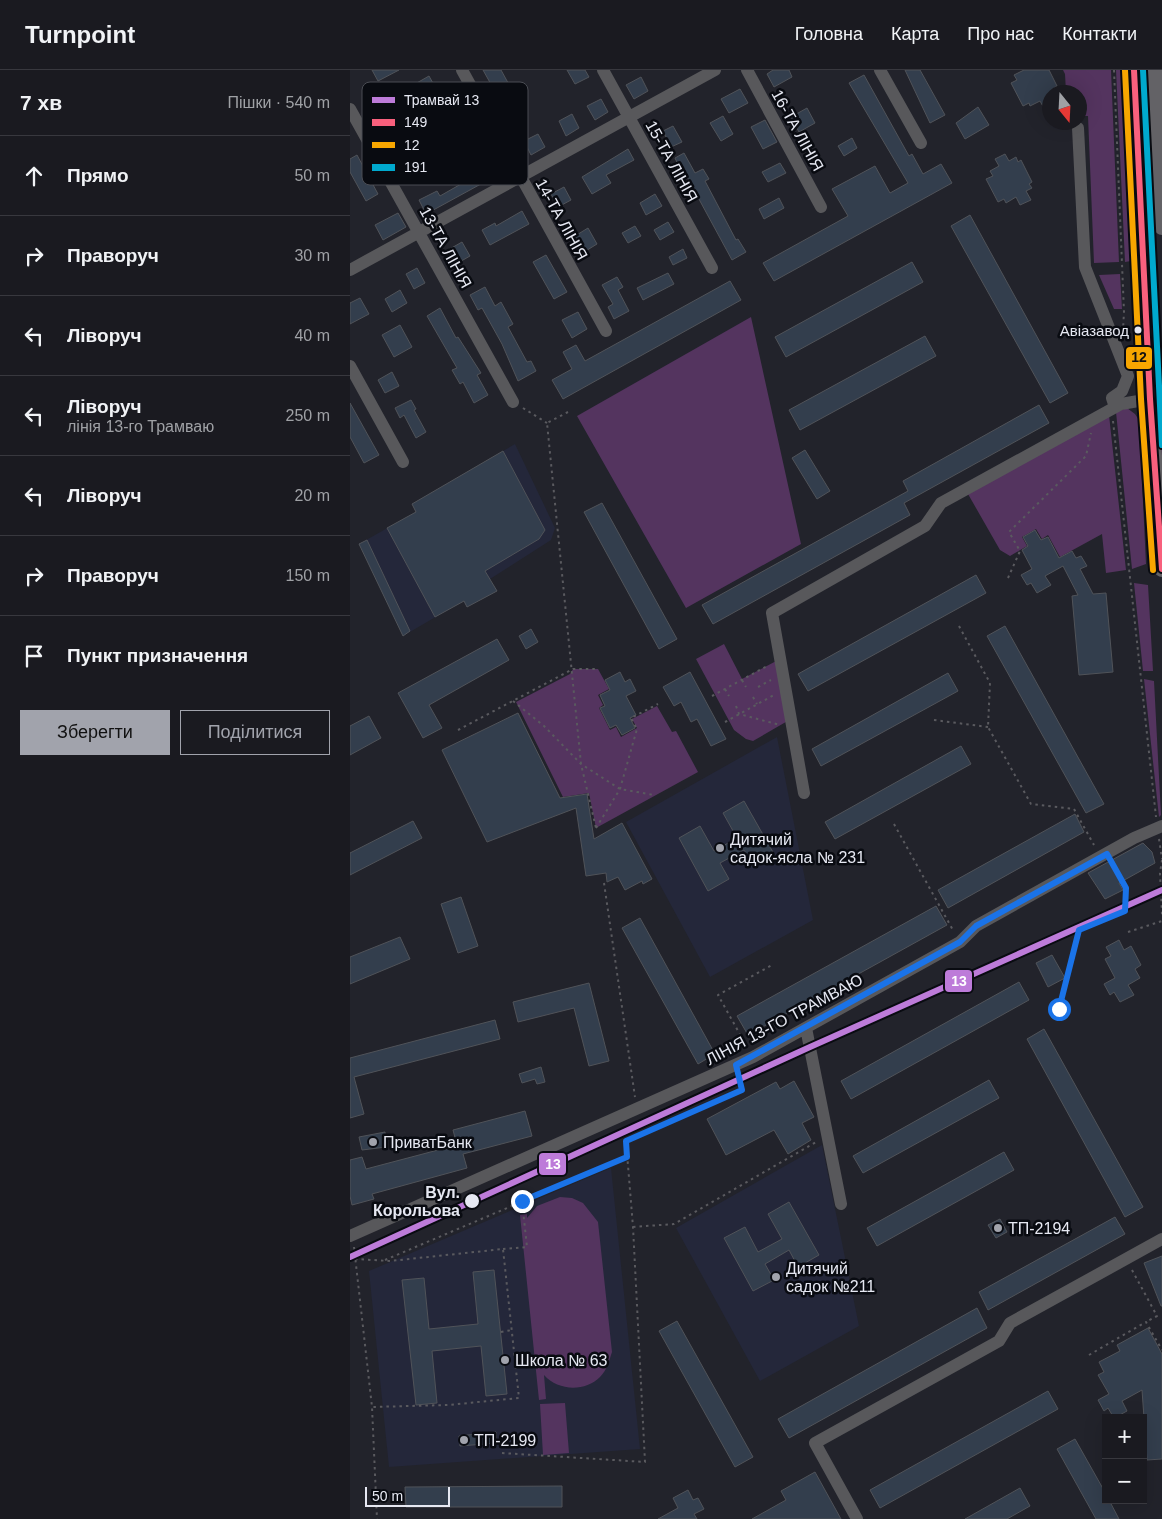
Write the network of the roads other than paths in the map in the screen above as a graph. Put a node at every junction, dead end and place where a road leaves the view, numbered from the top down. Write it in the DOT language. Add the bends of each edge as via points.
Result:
graph roads {
  1 [pos="462,70"];
  2 [pos="603,70"];
  3 [pos="715,70"];
  4 [pos="747,70"];
  5 [pos="880,70"];
  6 [pos="1134,70"];
  7 [pos="1155,70"];
  8 [pos="469,82"];
  9 [pos="350,109"];
  10 [pos="629,117"];
  11 [pos="1078,130"];
  12 [pos="362,131"];
  13 [pos="922,143"];
  14 [pos="1161,163"];
  15 [pos="528,173"];
  16 [pos="392,185"];
  17 [pos="506,185"];
  18 [pos="524,185"];
  19 [pos="1161,204"];
  20 [pos="1141,205"];
  21 [pos="821,206"];
  22 [pos="1162,227"];
  23 [pos="419,233"];
  24 [pos="712,268"];
  25 [pos="350,270"];
  26 [pos="606,331"];
  27 [pos="350,366"];
  28 [pos="1150,399"];
  29 [pos="513,402"];
  30 [pos="1114,408"];
  31 [pos="403,462"];
  32 [pos="1162,569"];
  33 [pos="804,793"];
  34 [pos="1160,826"];
  35 [pos="806,1028"];
  36 [pos="841,1204"];
  37 [pos="350,1236"];
  38 [pos="1162,1239"];
  39 [pos="857,1519"];
  1 -- 8 [label="street, 14-ТА ЛІНІЯ"];
  2 -- 10 [label="street, 15-ТА ЛІНІЯ"];
  3 -- 10 [label="street"];
  4 -- 21 [label="street, 16-ТА ЛІНІЯ"];
  5 -- 13 [label="street"];
  6 -- 20 [label="main road"];
  7 -- 14 [label="main road"];
  9 -- 12 [label="street, 13-ТА ЛІНІЯ"];
  10 -- 15 [label="street"];
  10 -- 24 [label="street, 15-ТА ЛІНІЯ"];
  11 -- 30 [label="street" via="1085,267 1128,376 1122,391 1112,398"];
  14 -- 19 [label="main road"];
  16 -- 23 [label="street, 13-ТА ЛІНІЯ"];
  17 -- 23 [label="street"];
  18 -- 26 [label="street, 14-ТА ЛІНІЯ"];
  19 -- 20 [label="main road"];
  19 -- 22 [label="main road"];
  20 -- 28 [label="main road"];
  23 -- 25 [label="street"];
  23 -- 29 [label="street, 13-ТА ЛІНІЯ"];
  27 -- 31 [label="street"];
  28 -- 30 [label="street"];
  28 -- 32 [label="main road"];
  30 -- 33 [label="street" via="941,503 925,526 772,613"];
  34 -- 35 [label="street, ЛІНІЯ 13-ГО ТРАМВАЮ" via="976,926 960,942"];
  35 -- 36 [label="street"];
  35 -- 37 [label="street, ЛІНІЯ 13-ГО ТРАМВАЮ" via="736,1065"];
  38 -- 39 [label="street" via="1010,1323 999,1341 815,1443"];
}
